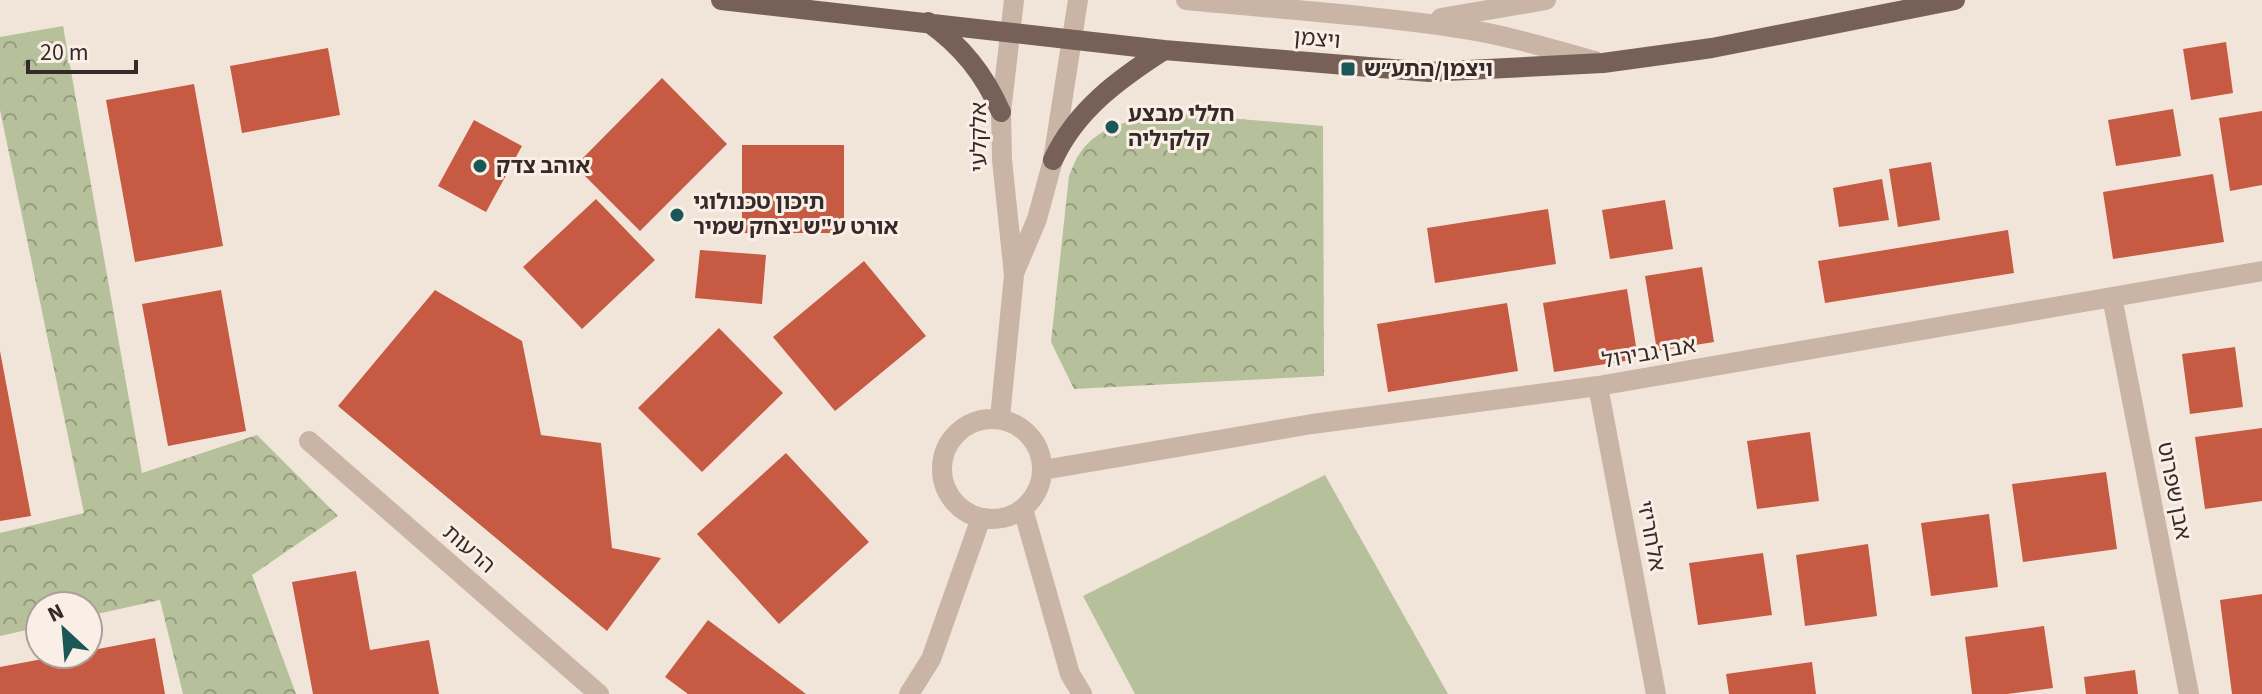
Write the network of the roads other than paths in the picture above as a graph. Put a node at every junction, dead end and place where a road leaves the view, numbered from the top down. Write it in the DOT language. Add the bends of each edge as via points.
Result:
graph roads {
  1 [pos="721,0"];
  2 [pos="1014,0"];
  3 [pos="1078,0"];
  4 [pos="1186,0"];
  5 [pos="1546,0"];
  6 [pos="1955,0"];
  7 [pos="1405,21"];
  8 [pos="928,22"];
  9 [pos="1010,31"];
  10 [pos="1073,39"];
  11 [pos="1164,50"];
  12 [pos="1603,63"];
  13 [pos="1001,112"];
  14 [pos="1053,160"];
  15 [pos="2262,271"];
  16 [pos="1014,275"];
  17 [pos="2112,297"];
  18 [pos="1598,386"];
  19 [pos="1000,418"];
  20 [pos="309,441"];
  21 [pos="1043,470"];
  22 [pos="1023,509"];
  23 [pos="981,518"];
  24 [pos="599,694"];
  25 [pos="909,694"];
  26 [pos="1082,694"];
  27 [pos="1656,694"];
  28 [pos="2189,694"];
  1 -- 8 [label="main road, ויצמן"];
  2 -- 9 [label="street, אלקלעי"];
  3 -- 10 [label="street, אלקלעי"];
  4 -- 7 [label="street"];
  5 -- 7 [label="street"];
  6 -- 12 [label="main road, ויצמן" via="1712,48"];
  7 -- 12 [label="street" via="1513,39"];
  8 -- 9 [label="main road, ויצמן"];
  8 -- 13 [label="main road" via="978,68"];
  9 -- 10 [label="main road, ויצמן"];
  9 -- 13 [label="street, אלקלעי"];
  10 -- 11 [label="main road, ויצמן"];
  10 -- 14 [label="street, אלקלעי"];
  11 -- 12 [label="main road, ויצמן" via="1429,72"];
  11 -- 14 [label="main road" via="1086,110"];
  13 -- 16 [label="street, אלקלעי"];
  14 -- 16 [label="street, אלקלעי"];
  15 -- 17 [label="street, אבן גבירול"];
  16 -- 19 [label="street, אלקלעי"];
  17 -- 18 [label="street, אבן גבירול"];
  17 -- 28 [label="street, אבן שפרוט"];
  18 -- 21 [label="street, אבן גבירול" via="1312,424"];
  18 -- 27 [label="street, אלחריזי"];
  19 -- 21 [label="street" via="1029,433 1041,453"];
  19 -- 23 [label="street" via="965,426 952,438 941,462 947,493 958,507"];
  20 -- 24 [label="street, הרעות"];
  21 -- 22 [label="street" via="1036,496"];
  22 -- 23 [label="street" via="999,519"];
  22 -- 26 [label="street" via="1070,674"];
  23 -- 25 [label="street" via="931,659"];
}
